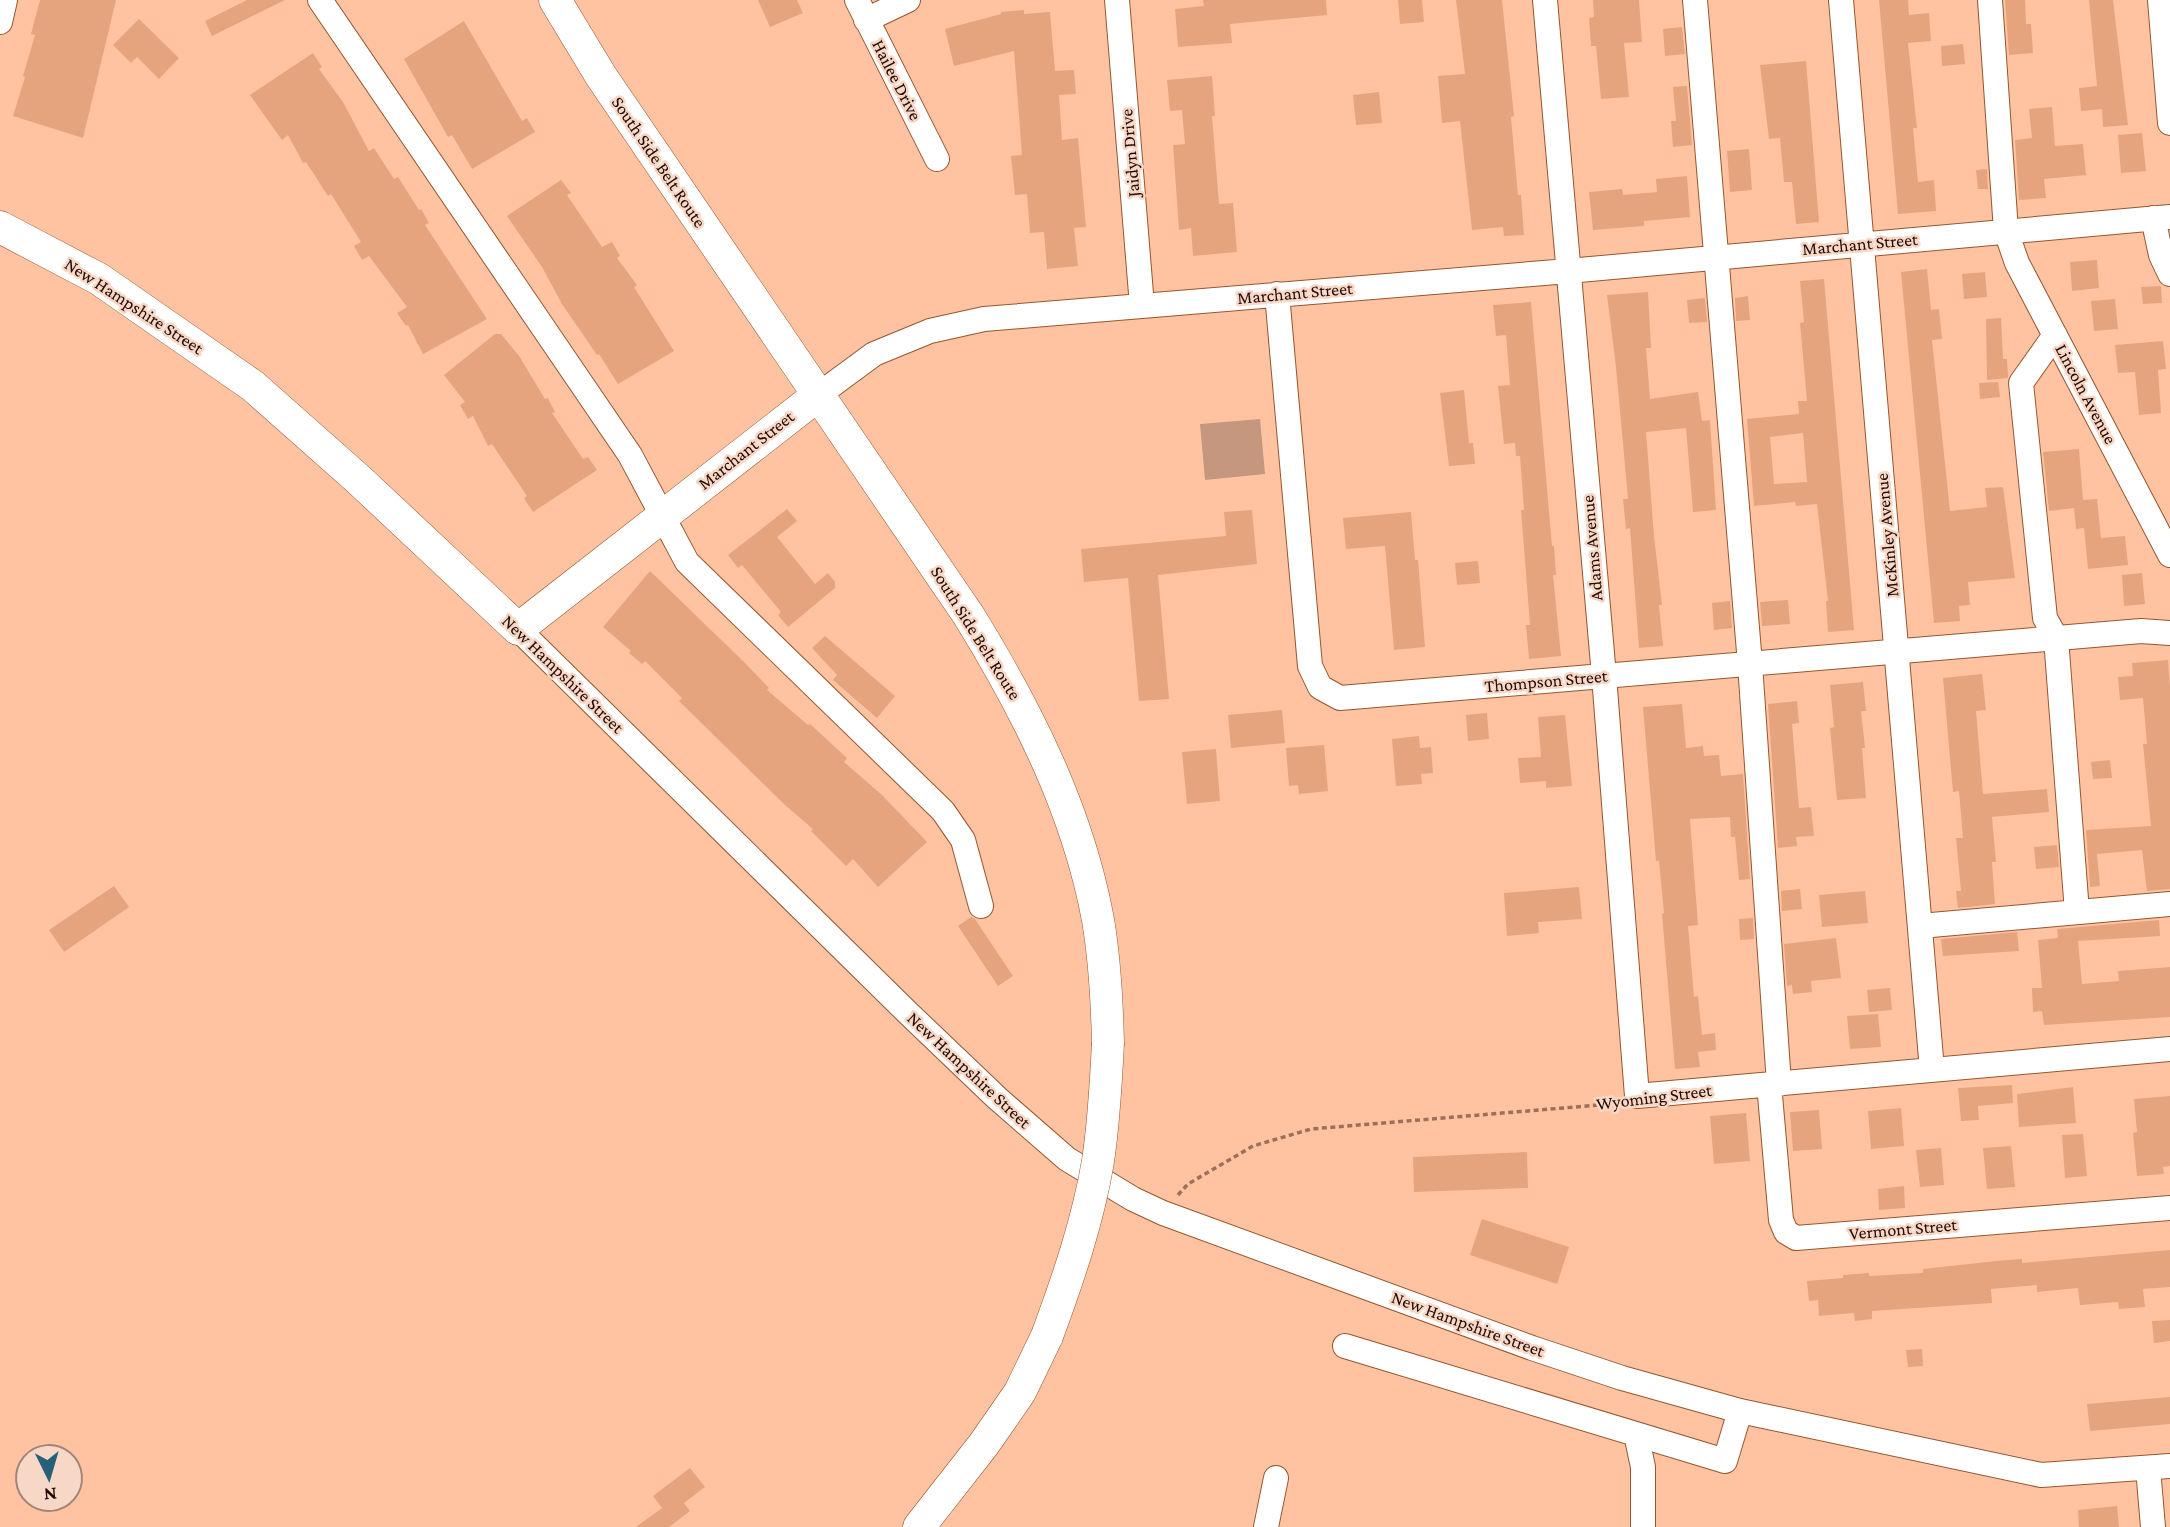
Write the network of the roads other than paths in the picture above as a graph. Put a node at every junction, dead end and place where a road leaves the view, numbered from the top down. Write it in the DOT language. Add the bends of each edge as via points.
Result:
graph roads {
  1 [pos="5,0"];
  2 [pos="320,0"];
  3 [pos="555,0"];
  4 [pos="908,0"];
  5 [pos="1117,0"];
  6 [pos="1545,0"];
  7 [pos="1695,0"];
  8 [pos="1841,0"];
  9 [pos="1990,0"];
  10 [pos="2160,0"];
  11 [pos="862,10"];
  12 [pos="0,22"];
  13 [pos="2170,123"];
  14 [pos="937,159"];
  15 [pos="2162,217"];
  16 [pos="0,227"];
  17 [pos="2007,231"];
  18 [pos="1861,244"];
  19 [pos="1717,257"];
  20 [pos="1568,271"];
  21 [pos="2170,274"];
  22 [pos="1277,294"];
  23 [pos="1142,306"];
  24 [pos="2055,335"];
  25 [pos="817,396"];
  26 [pos="662,516"];
  27 [pos="2170,555"];
  28 [pos="518,629"];
  29 [pos="2170,633"];
  30 [pos="2056,638"];
  31 [pos="1898,651"];
  32 [pos="1750,664"];
  33 [pos="1604,676"];
  34 [pos="2170,904"];
  35 [pos="981,906"];
  36 [pos="2077,912"];
  37 [pos="1920,926"];
  38 [pos="2170,1049"];
  39 [pos="1932,1070"];
  40 [pos="1774,1084"];
  41 [pos="1637,1096"];
  42 [pos="2170,1208"];
  43 [pos="1345,1346"];
  44 [pos="1740,1411"];
  45 [pos="1636,1434"];
  46 [pos="2159,1467"];
  47 [pos="1276,1478"];
  48 [pos="1643,1516"];
  49 [pos="919,1527"];
  50 [pos="1266,1527"];
  51 [pos="2153,1527"];
  1 -- 12 [label="street"];
  2 -- 26 [label="street" via="630,455"];
  3 -- 25 [label="main road, South Side Belt Route" via="601,76"];
  4 -- 11 [label="street"];
  5 -- 23 [label="street, Jaidyn Drive"];
  6 -- 20 [label="street, Adams Avenue"];
  7 -- 19 [label="street"];
  8 -- 18 [label="street, McKinley Avenue"];
  9 -- 17 [label="street, Lincoln Avenue"];
  10 -- 13 [label="street"];
  11 -- 14 [label="street, Hailee Drive"];
  15 -- 17 [label="street, Marchant Street"];
  15 -- 21 [label="street" via="2161,255"];
  16 -- 28 [label="main road, New Hampshire Street" via="99,279 253,386"];
  17 -- 18 [label="street, Marchant Street"];
  17 -- 24 [label="street, Lincoln Avenue" via="2017,263"];
  18 -- 19 [label="street, Marchant Street"];
  18 -- 31 [label="street, McKinley Avenue"];
  19 -- 20 [label="street, Marchant Street"];
  19 -- 32 [label="street"];
  20 -- 22 [label="street, Marchant Street"];
  20 -- 33 [label="street, Adams Avenue"];
  22 -- 23 [label="street, Marchant Street"];
  22 -- 33 [label="street, Thompson Street" via="1310,666 1320,687 1340,698"];
  23 -- 25 [label="street, Marchant Street" via="984,319 930,331 874,354"];
  24 -- 27 [label="street, Lincoln Avenue"];
  24 -- 30 [label="street" via="2021,383 2045,618"];
  25 -- 26 [label="main road, Marchant Street"];
  25 -- 49 [label="main road, South Side Belt Route, bridge" via="969,616 1009,682 1047,760 1081,852 1106,983 1105,1103 1085,1222 1068,1280 1020,1392"];
  26 -- 28 [label="main road, Marchant Street"];
  26 -- 35 [label="street" via="687,562 943,811 963,840"];
  28 -- 44 [label="street, New Hampshire Street" via="908,1013 1067,1159 1163,1213 1532,1349"];
  29 -- 30 [label="street, Thompson Street"];
  30 -- 31 [label="street, Thompson Street"];
  30 -- 36 [label="street"];
  31 -- 32 [label="street, Thompson Street"];
  31 -- 37 [label="street, McKinley Avenue"];
  32 -- 33 [label="street, Thompson Street"];
  32 -- 40 [label="street"];
  33 -- 41 [label="street, Adams Avenue"];
  34 -- 36 [label="street"];
  36 -- 37 [label="street"];
  37 -- 39 [label="street, McKinley Avenue"];
  38 -- 39 [label="street, Wyoming Street"];
  39 -- 40 [label="street, Wyoming Street"];
  40 -- 41 [label="street, Wyoming Street"];
  40 -- 42 [label="street, Vermont Street" via="1781,1220 1786,1232 1796,1238"];
  43 -- 45 [label="street"];
  44 -- 45 [label="street" via="1725,1461"];
  44 -- 46 [label="street, New Hampshire Street" via="2041,1475"];
  45 -- 48 [label="street" via="1643,1467"];
  46 -- 51 [label="street"];
  47 -- 50 [label="street"];
}
